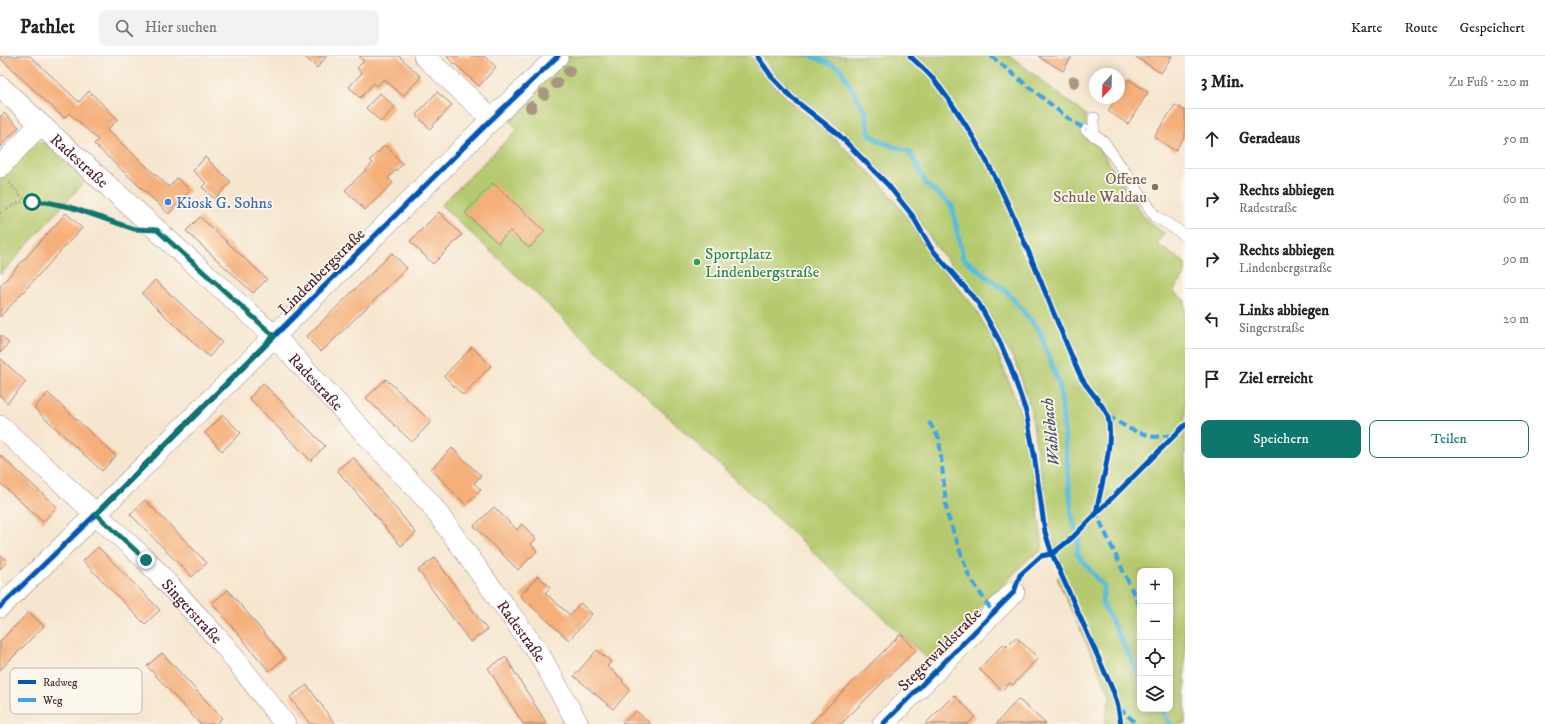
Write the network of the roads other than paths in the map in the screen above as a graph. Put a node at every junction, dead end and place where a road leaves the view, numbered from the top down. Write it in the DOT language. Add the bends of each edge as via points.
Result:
graph roads {
  1 [pos="424,56"];
  2 [pos="558,56"];
  3 [pos="0,86"];
  4 [pos="1094,118"];
  5 [pos="492,119"];
  6 [pos="40,124"];
  7 [pos="2,165"];
  8 [pos="1185,235"];
  9 [pos="274,336"];
  10 [pos="0,426"];
  11 [pos="96,514"];
  12 [pos="1014,592"];
  13 [pos="0,606"];
  14 [pos="285,724"];
  15 [pos="578,724"];
  16 [pos="883,724"];
  1 -- 5 [label="street"];
  2 -- 5 [label="street, Lindenbergstraße"];
  3 -- 6 [label="street, Radestraße"];
  4 -- 8 [label="lane" via="1090,133 1104,142 1155,216"];
  5 -- 9 [label="street, Lindenbergstraße"];
  6 -- 7 [label="street"];
  6 -- 9 [label="street, Radestraße"];
  9 -- 11 [label="street, Lindenbergstraße"];
  9 -- 15 [label="street, Radestraße" via="430,503 541,657"];
  10 -- 11 [label="street, Singerstraße"];
  11 -- 13 [label="street, Lindenbergstraße"];
  11 -- 14 [label="street, Singerstraße" via="146,560 224,645"];
  12 -- 16 [label="street, Stegerwaldstraße"];
}
